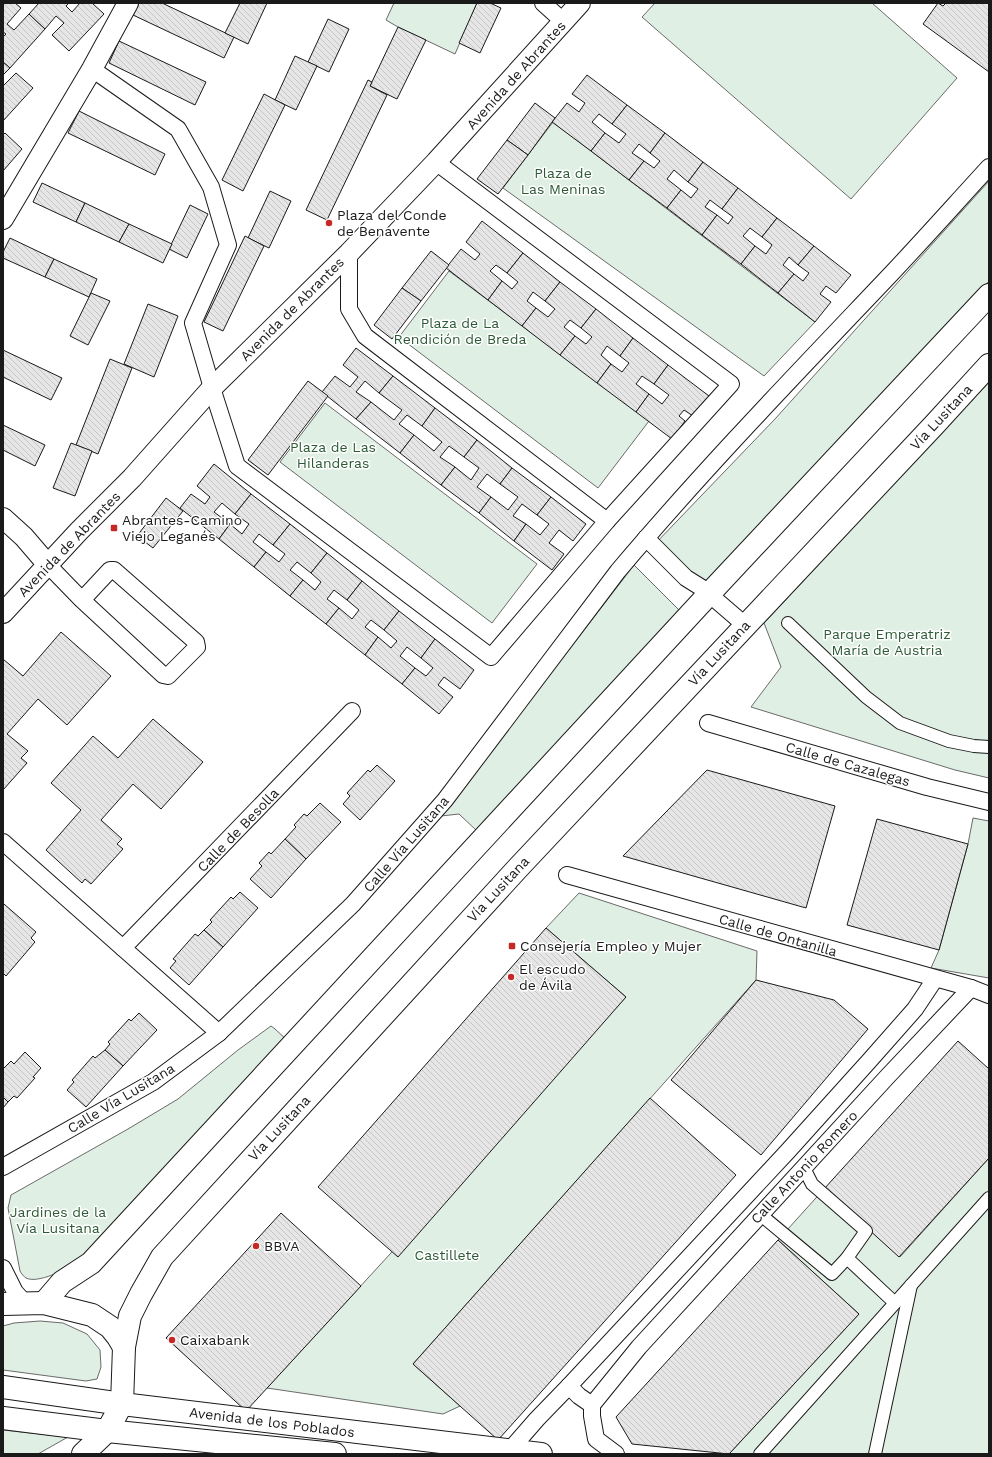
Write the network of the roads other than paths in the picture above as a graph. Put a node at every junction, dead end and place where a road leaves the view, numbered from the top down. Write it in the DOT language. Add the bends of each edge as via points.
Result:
graph roads {
  1 [pos="128,3"];
  2 [pos="543,3"];
  3 [pos="580,3"];
  4 [pos="564,22"];
  5 [pos="92,69"];
  6 [pos="436,162"];
  7 [pos="989,167"];
  8 [pos="3,219"];
  9 [pos="349,253"];
  10 [pos="989,295"];
  11 [pos="989,365"];
  12 [pos="212,388"];
  13 [pos="3,518"];
  14 [pos="607,520"];
  15 [pos="646,538"];
  16 [pos="48,565"];
  17 [pos="709,594"];
  18 [pos="82,600"];
  19 [pos="3,614"];
  20 [pos="788,623"];
  21 [pos="745,625"];
  22 [pos="352,711"];
  23 [pos="708,723"];
  24 [pos="989,747"];
  25 [pos="989,802"];
  26 [pos="3,842"];
  27 [pos="567,875"];
  28 [pos="123,948"];
  29 [pos="935,979"];
  30 [pos="971,988"];
  31 [pos="989,995"];
  32 [pos="218,1033"];
  33 [pos="3,1167"];
  34 [pos="804,1168"];
  35 [pos="989,1198"];
  36 [pos="761,1215"];
  37 [pos="847,1258"];
  38 [pos="3,1268"];
  39 [pos="912,1284"];
  40 [pos="34,1303"];
  41 [pos="895,1303"];
  42 [pos="3,1304"];
  43 [pos="124,1347"];
  44 [pos="569,1386"];
  45 [pos="3,1387"];
  46 [pos="122,1404"];
  47 [pos="592,1405"];
  48 [pos="3,1418"];
  49 [pos="107,1431"];
  50 [pos="510,1450"];
  51 [pos="83,1454"];
  52 [pos="335,1454"];
  53 [pos="541,1454"];
  54 [pos="616,1454"];
  55 [pos="760,1454"];
  56 [pos="875,1454"];
  1 -- 5 [label="street"];
  2 -- 4 [label="street"];
  3 -- 4 [label="street, Avenida de Abrantes"];
  4 -- 6 [label="street, Avenida de Abrantes"];
  5 -- 8 [label="street"];
  5 -- 12 [label="street" via="178,129 211,187 228,245 193,323"];
  6 -- 9 [label="street, Avenida de Abrantes"];
  6 -- 14 [label="street" via="731,384"];
  7 -- 15 [label="street" via="764,406"];
  9 -- 12 [label="street, Avenida de Abrantes"];
  9 -- 14 [label="street" via="349,309 365,336"];
  10 -- 17 [label="main road"];
  11 -- 21 [label="main road, Vía Lusitana"];
  12 -- 14 [label="street" via="237,466 491,657"];
  12 -- 16 [label="street, Avenida de Abrantes" via="132,478"];
  13 -- 16 [label="street" via="24,537"];
  15 -- 17 [label="street" via="686,578"];
  15 -- 32 [label="street, Calle Vía Lusitana" via="618,571 445,800 353,904"];
  16 -- 18 [label="street"];
  16 -- 19 [label="street, Avenida de Abrantes"];
  17 -- 21 [label="street"];
  17 -- 40 [label="main road" via="91,1263"];
  18 -- 18 [label="street" via="163,675 168,676 197,647 196,642 114,570 110,570"];
  20 -- 24 [label="street" via="866,697 900,723 949,741"];
  21 -- 43 [label="main road, Vía Lusitana" via="162,1257 130,1316"];
  22 -- 28 [label="street, Calle de Besolla"];
  23 -- 25 [label="street, Calle de Cazalegas" via="928,787"];
  26 -- 28 [label="street"];
  27 -- 29 [label="street, Calle de Ontanilla"];
  28 -- 32 [label="street"];
  29 -- 30 [label="street, Calle de Ontanilla"];
  29 -- 44 [label="street, Calle Antonio Romero" via="914,1009 870,1060"];
  30 -- 31 [label="street, Calle de Ontanilla"];
  30 -- 34 [label="street, Calle Antonio Romero"];
  32 -- 33 [label="street, Calle Vía Lusitana" via="153,1082"];
  34 -- 36 [label="street, Calle Antonio Romero"];
  34 -- 37 [label="street" via="812,1184 866,1231"];
  35 -- 39 [label="street"];
  36 -- 37 [label="street" via="832,1274"];
  36 -- 47 [label="street, Calle Antonio Romero" via="639,1347"];
  37 -- 41 [label="street"];
  38 -- 40 [label="street" via="15,1292"];
  39 -- 41 [label="street"];
  39 -- 56 [label="street"];
  40 -- 42 [label="main road"];
  40 -- 43 [label="main road" via="92,1315 110,1327"];
  41 -- 55 [label="street"];
  43 -- 46 [label="main road, Vía Lusitana"];
  44 -- 47 [label="street"];
  44 -- 50 [label="street, Calle Antonio Romero"];
  45 -- 46 [label="main road, Avenida de los Poblados"];
  46 -- 49 [label="main road, Vía Lusitana"];
  46 -- 50 [label="main road, Avenida de los Poblados"];
  47 -- 54 [label="street" via="596,1439"];
  48 -- 49 [label="main road, Avenida de los Poblados"];
  49 -- 51 [label="main road, Vía Lusitana"];
  49 -- 52 [label="main road, Avenida de los Poblados"];
  50 -- 53 [label="main road, Avenida de los Poblados"];
}
